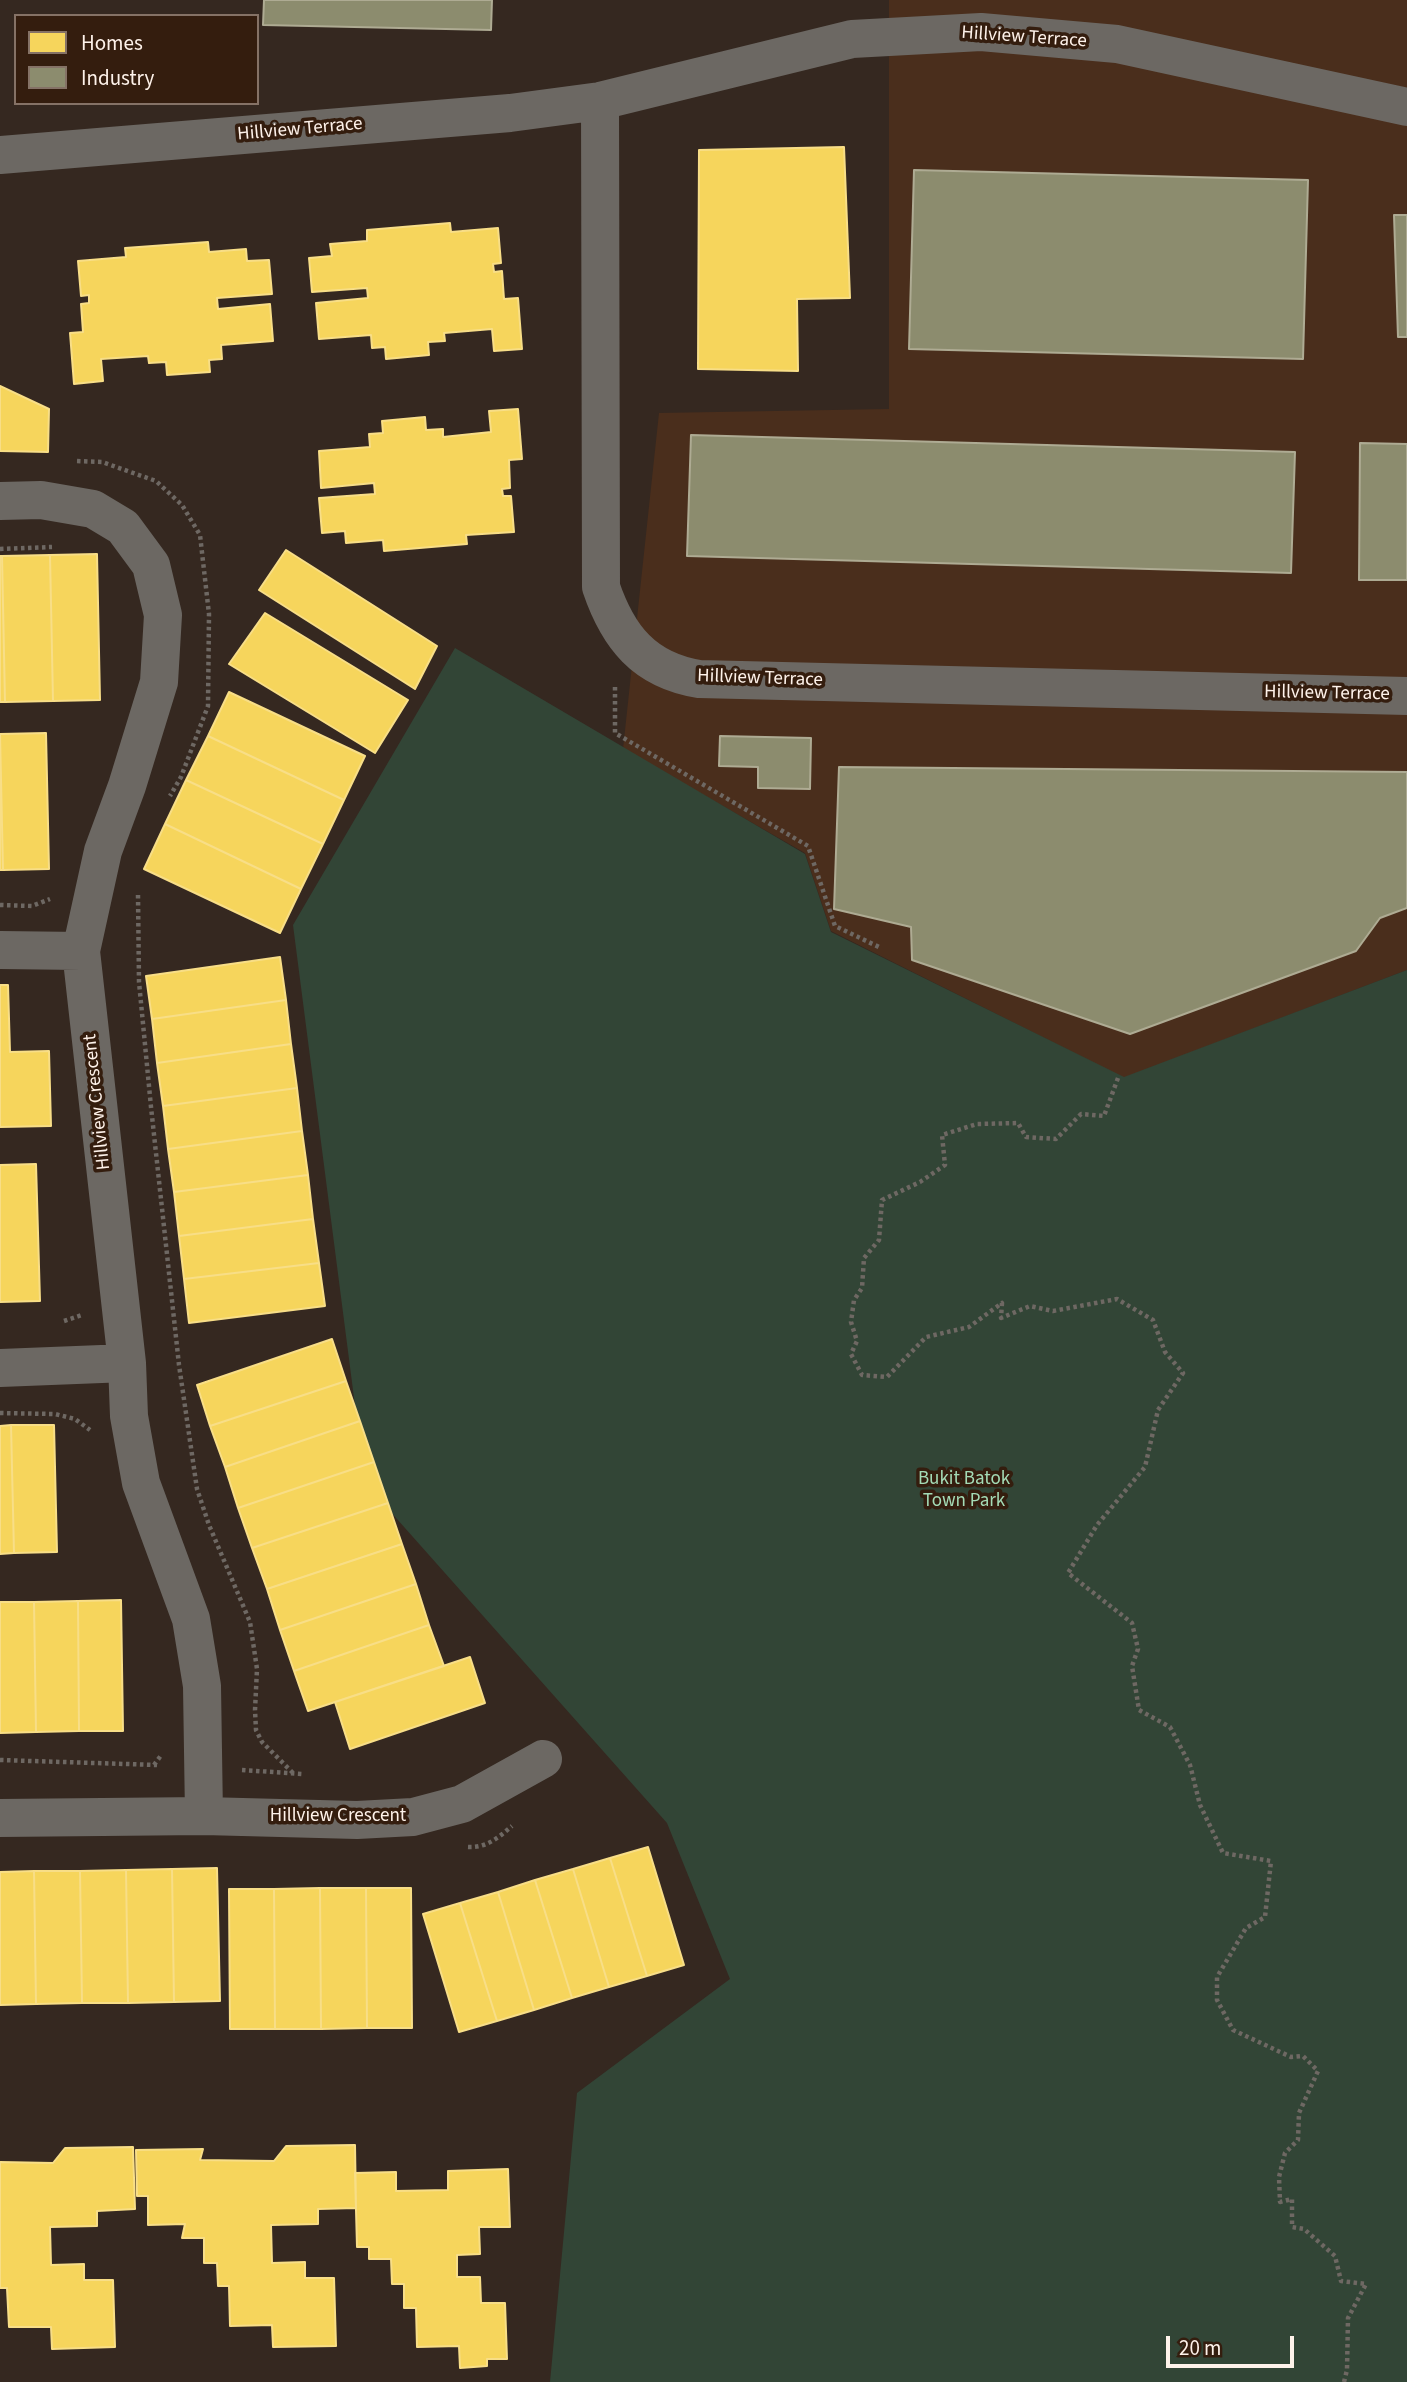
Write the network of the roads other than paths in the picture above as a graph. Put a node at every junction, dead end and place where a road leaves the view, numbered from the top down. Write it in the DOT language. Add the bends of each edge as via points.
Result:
graph roads {
  1 [pos="600,101"];
  2 [pos="1407,107"];
  3 [pos="0,155"];
  4 [pos="0,501"];
  5 [pos="1407,696"];
  6 [pos="0,950"];
  7 [pos="81,951"];
  8 [pos="127,1363"];
  9 [pos="0,1368"];
  10 [pos="542,1759"];
  11 [pos="204,1816"];
  12 [pos="0,1818"];
  1 -- 2 [label="street, Hillview Terrace" via="852,39 981,32 1117,44"];
  1 -- 3 [label="street, Hillview Terrace" via="510,114"];
  1 -- 5 [label="street, Hillview Terrace" via="601,587 616,622 636,649 656,664 676,675 699,679"];
  4 -- 7 [label="street, Hillview Crescent" via="41,500 93,509 123,527 151,565 163,615 159,682 103,851"];
  6 -- 7 [label="street"];
  7 -- 8 [label="street, Hillview Crescent"];
  8 -- 9 [label="street"];
  8 -- 11 [label="street, Hillview Crescent" via="129,1416 141,1483 191,1619 201,1686"];
  10 -- 11 [label="street, Hillview Crescent" via="462,1804 413,1818"];
  11 -- 12 [label="street, Hillview Crescent"];
}
